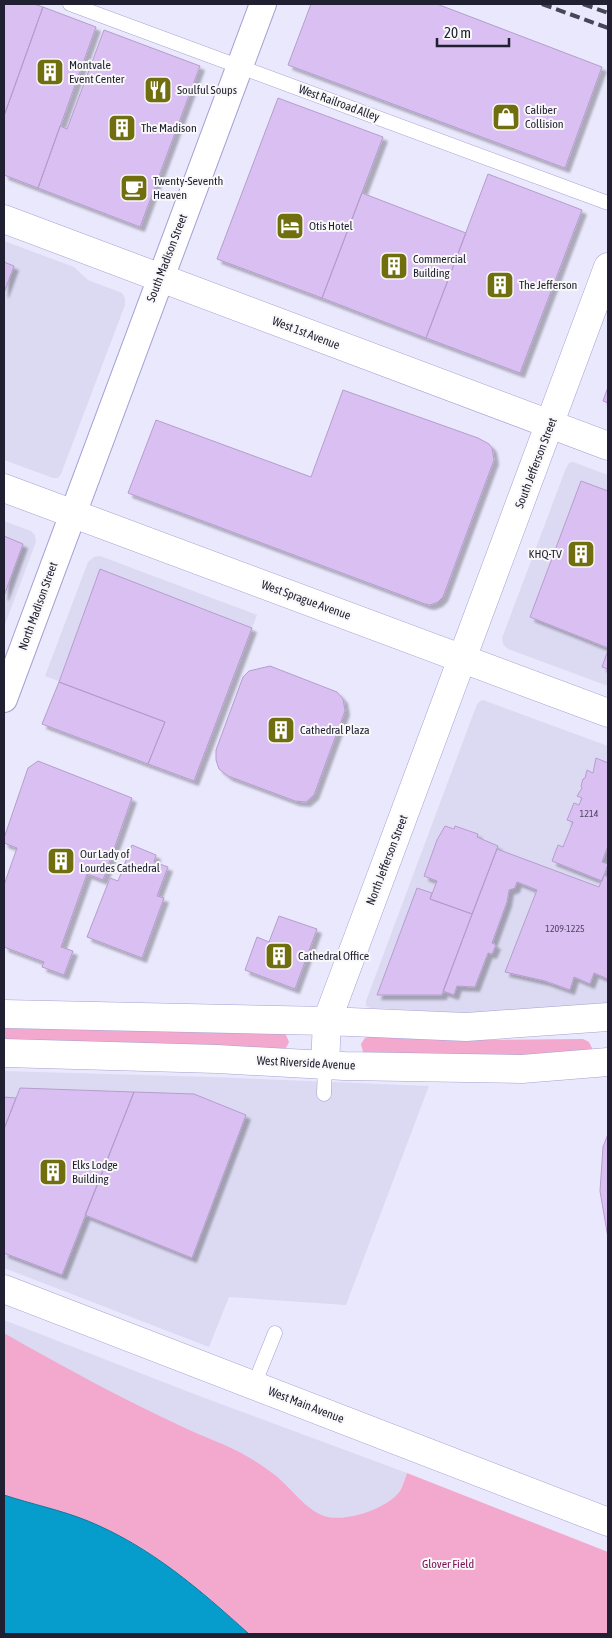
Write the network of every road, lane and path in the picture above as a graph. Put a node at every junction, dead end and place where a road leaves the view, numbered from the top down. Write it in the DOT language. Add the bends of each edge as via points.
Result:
graph roads {
  1 [pos="70,4"];
  2 [pos="263,4"];
  3 [pos="240,67"];
  4 [pos="608,203"];
  5 [pos="4,219"];
  6 [pos="608,267"];
  7 [pos="160,278"];
  8 [pos="551,424"];
  9 [pos="608,446"];
  10 [pos="4,488"];
  11 [pos="73,513"];
  12 [pos="463,659"];
  13 [pos="4,699"];
  14 [pos="608,713"];
  15 [pos="4,1014"];
  16 [pos="608,1017"];
  17 [pos="327,1021"];
  18 [pos="4,1053"];
  19 [pos="608,1062"];
  20 [pos="325,1065"];
  21 [pos="324,1094"];
  22 [pos="4,1289"];
  23 [pos="275,1332"];
  24 [pos="254,1385"];
  25 [pos="608,1522"];
  1 -- 3 [label="lane, West Railroad Alley"];
  2 -- 3 [label="street, South Madison Street"];
  3 -- 4 [label="lane, West Railroad Alley"];
  3 -- 7 [label="street, South Madison Street"];
  5 -- 7 [label="street, West 1st Avenue"];
  6 -- 8 [label="street, South Jefferson Street"];
  7 -- 8 [label="street, West 1st Avenue"];
  7 -- 11 [label="street, South Madison Street"];
  8 -- 9 [label="street, West 1st Avenue"];
  8 -- 12 [label="street, South Jefferson Street"];
  10 -- 11 [label="street, West Sprague Avenue"];
  11 -- 12 [label="street, West Sprague Avenue"];
  11 -- 13 [label="street, North Madison Street"];
  12 -- 14 [label="street, West Sprague Avenue"];
  12 -- 17 [label="street, North Jefferson Street"];
  15 -- 17 [label="street"];
  16 -- 17 [label="street" via="466,1027"];
  17 -- 20 [label="street, North Jefferson Street"];
  18 -- 20 [label="street, West Riverside Avenue"];
  19 -- 20 [label="street, West Riverside Avenue" via="522,1069"];
  20 -- 21 [label="lane"];
  22 -- 24 [label="street, West Main Avenue"];
  23 -- 24 [label="lane"];
  24 -- 25 [label="street, West Main Avenue"];
}
